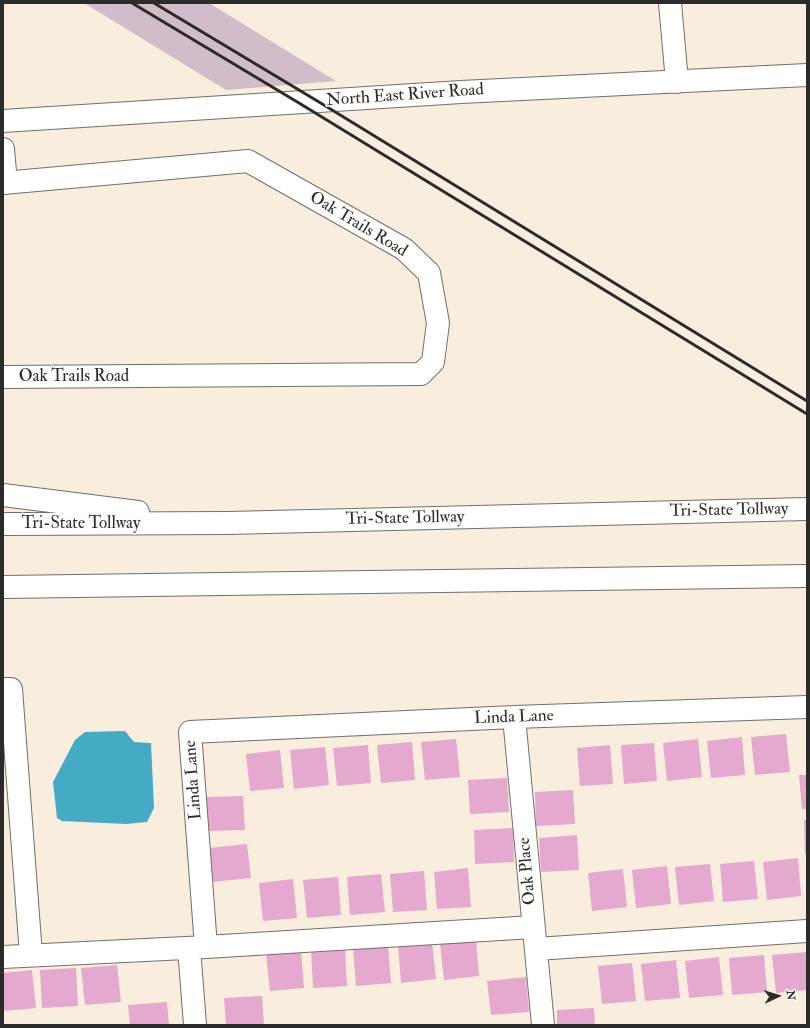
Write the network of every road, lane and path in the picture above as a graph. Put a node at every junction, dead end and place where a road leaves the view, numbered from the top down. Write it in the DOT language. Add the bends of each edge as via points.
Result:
graph roads {
  1 [pos="670,3"];
  2 [pos="807,75"];
  3 [pos="677,82"];
  4 [pos="3,121"];
  5 [pos="3,149"];
  6 [pos="5,183"];
  7 [pos="3,377"];
  8 [pos="3,495"];
  9 [pos="807,509"];
  10 [pos="228,523"];
  11 [pos="3,524"];
  12 [pos="807,576"];
  13 [pos="3,587"];
  14 [pos="3,689"];
  15 [pos="807,706"];
  16 [pos="514,718"];
  17 [pos="533,927"];
  18 [pos="807,931"];
  19 [pos="198,947"];
  20 [pos="536,949"];
  21 [pos="31,955"];
  22 [pos="3,957"];
  23 [pos="195,1025"];
  24 [pos="543,1025"];
  1 -- 3 [label="main road"];
  2 -- 3 [label="main road, North East River Road"];
  3 -- 4 [label="main road, North East River Road" via="461,92"];
  5 -- 6 [label="main road, Oak Trails Road"];
  6 -- 7 [label="main road, Oak Trails Road" via="248,161 404,249 429,274 438,323 433,362 421,374"];
  8 -- 10 [label="main road"];
  9 -- 10 [label="main road, Tri-State Tollway"];
  10 -- 11 [label="main road, Tri-State Tollway"];
  12 -- 13 [label="main road"];
  14 -- 21 [label="main road" via="11,689"];
  15 -- 16 [label="main road, Linda Lane"];
  16 -- 17 [label="main road, Oak Place"];
  16 -- 19 [label="main road, Linda Lane" via="190,732"];
  17 -- 19 [label="main road"];
  17 -- 20 [label="main road, Oak Place"];
  18 -- 20 [label="main road"];
  19 -- 21 [label="main road"];
  19 -- 23 [label="main road"];
  20 -- 24 [label="main road, Oak Place"];
  21 -- 22 [label="main road"];
}
